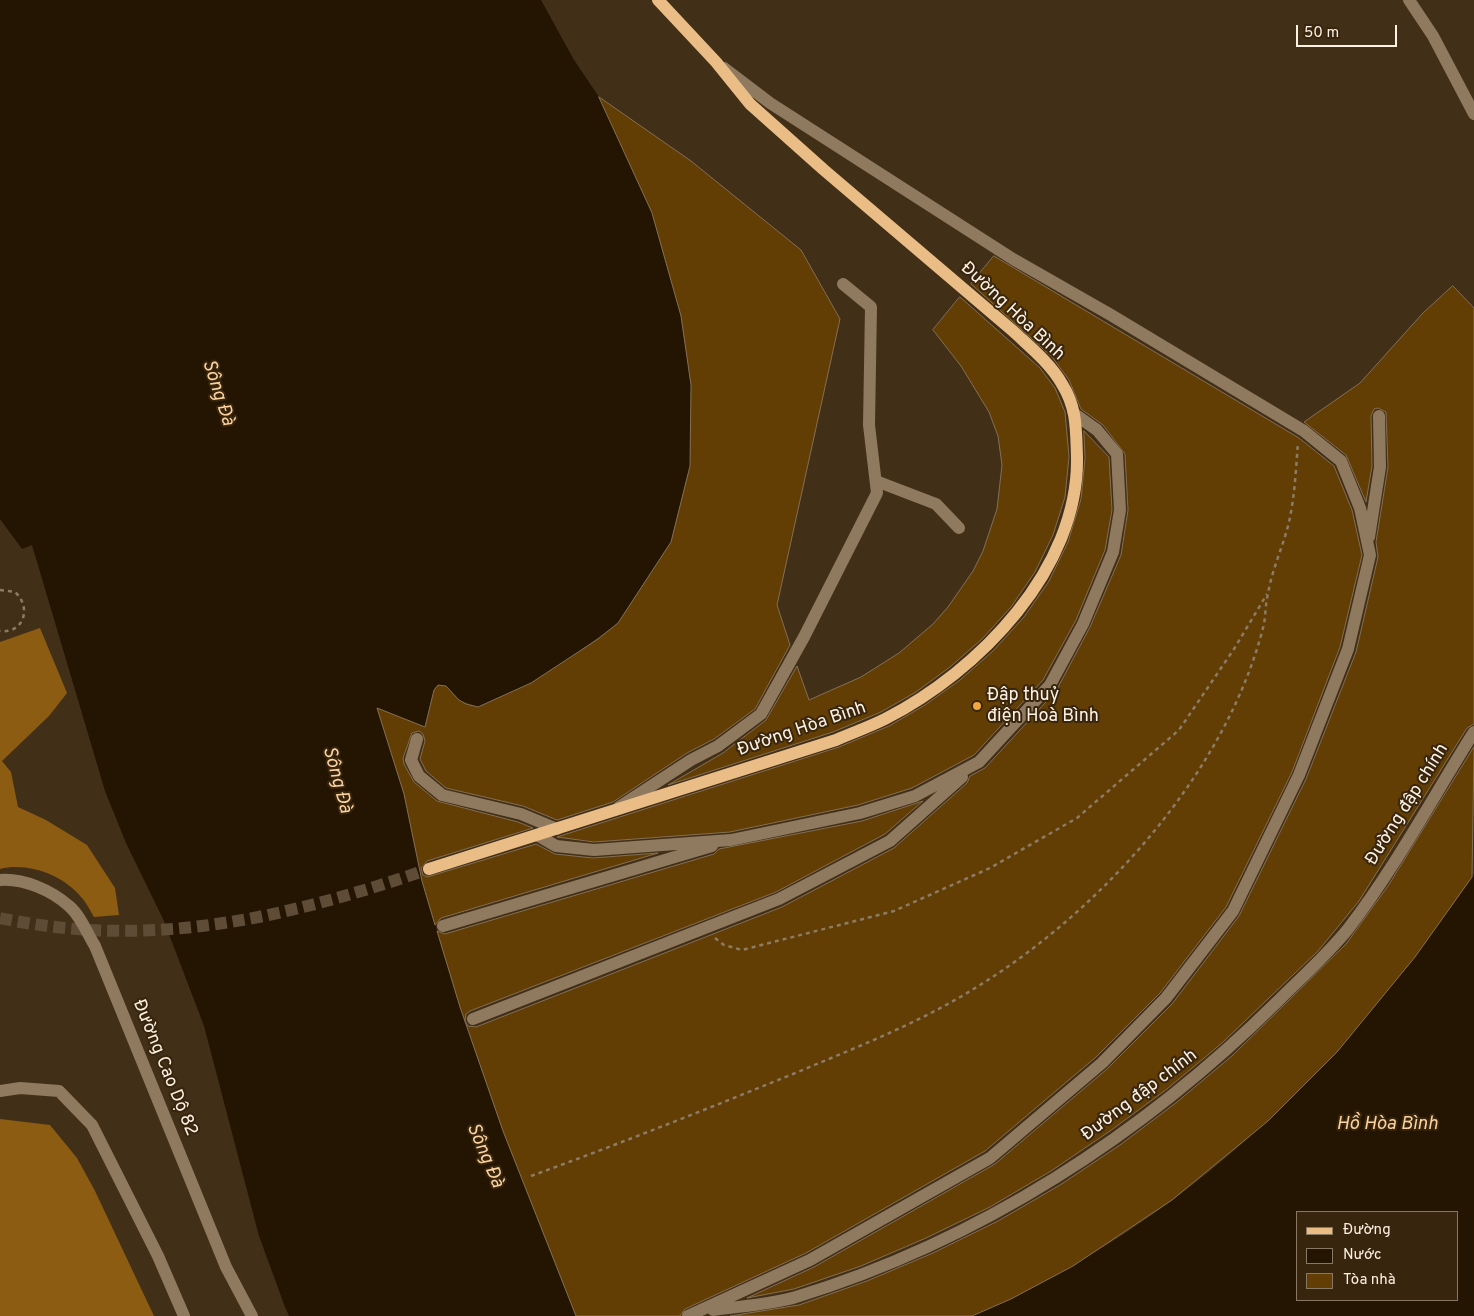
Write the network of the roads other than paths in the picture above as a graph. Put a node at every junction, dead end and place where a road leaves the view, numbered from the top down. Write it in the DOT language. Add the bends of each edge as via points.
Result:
graph roads {
  1 [pos="658,0"];
  2 [pos="1410,0"];
  3 [pos="716,62"];
  4 [pos="1474,114"];
  5 [pos="843,284"];
  6 [pos="1076,415"];
  7 [pos="1380,416"];
  8 [pos="876,481"];
  9 [pos="959,528"];
  10 [pos="1368,544"];
  11 [pos="1474,732"];
  12 [pos="417,739"];
  13 [pos="979,762"];
  14 [pos="612,811"];
  15 [pos="557,829"];
  16 [pos="537,835"];
  17 [pos="731,840"];
  18 [pos="429,870"];
  19 [pos="0,880"];
  20 [pos="444,926"];
  21 [pos="473,1019"];
  22 [pos="0,1091"];
  23 [pos="693,1314"];
  24 [pos="184,1316"];
  25 [pos="252,1316"];
  1 -- 3 [label="main road, Đường Hòa Bình"];
  2 -- 4 [label="street"];
  3 -- 6 [label="main road, Đường Hòa Bình" via="750,104 1043,359 1062,384"];
  3 -- 10 [label="street" via="770,103 1013,259 1299,428 1341,462 1360,508"];
  5 -- 8 [label="street" via="871,307 868,425"];
  6 -- 13 [label="street" via="1097,430 1118,454 1120,510 1113,552 1083,624 1050,685"];
  6 -- 14 [label="main road, Đường Hòa Bình" via="1077,475 1064,532 1034,589 994,639 961,669 885,719 836,740"];
  7 -- 10 [label="street" via="1380,467"];
  8 -- 9 [label="street" via="936,504"];
  8 -- 14 [label="street" via="877,493 761,714 718,746"];
  10 -- 23 [label="street" via="1370,555 1348,649 1299,775 1233,911 1166,998 1102,1063 990,1158 810,1260"];
  11 -- 23 [label="street, Đường đập chính" via="1347,930 1234,1045 1159,1106 1078,1164 984,1219 891,1264 794,1298"];
  12 -- 15 [label="street" via="411,760 419,776 442,795 520,814"];
  13 -- 17 [label="street" via="906,799 860,813"];
  13 -- 21 [label="street" via="890,841 779,900"];
  14 -- 15 [label="main road, Đường Hòa Bình"];
  15 -- 16 [label="main road, Đường Hòa Bình"];
  16 -- 17 [label="street" via="556,846 594,850"];
  16 -- 18 [label="main road, Đường Hòa Bình"];
  17 -- 20 [label="street"];
  19 -- 25 [label="street, Đường Cao Dộ 82" via="15,879 46,891 70,906 95,946 226,1267"];
  22 -- 24 [label="street" via="20,1088 59,1091 92,1125 158,1256"];
}
